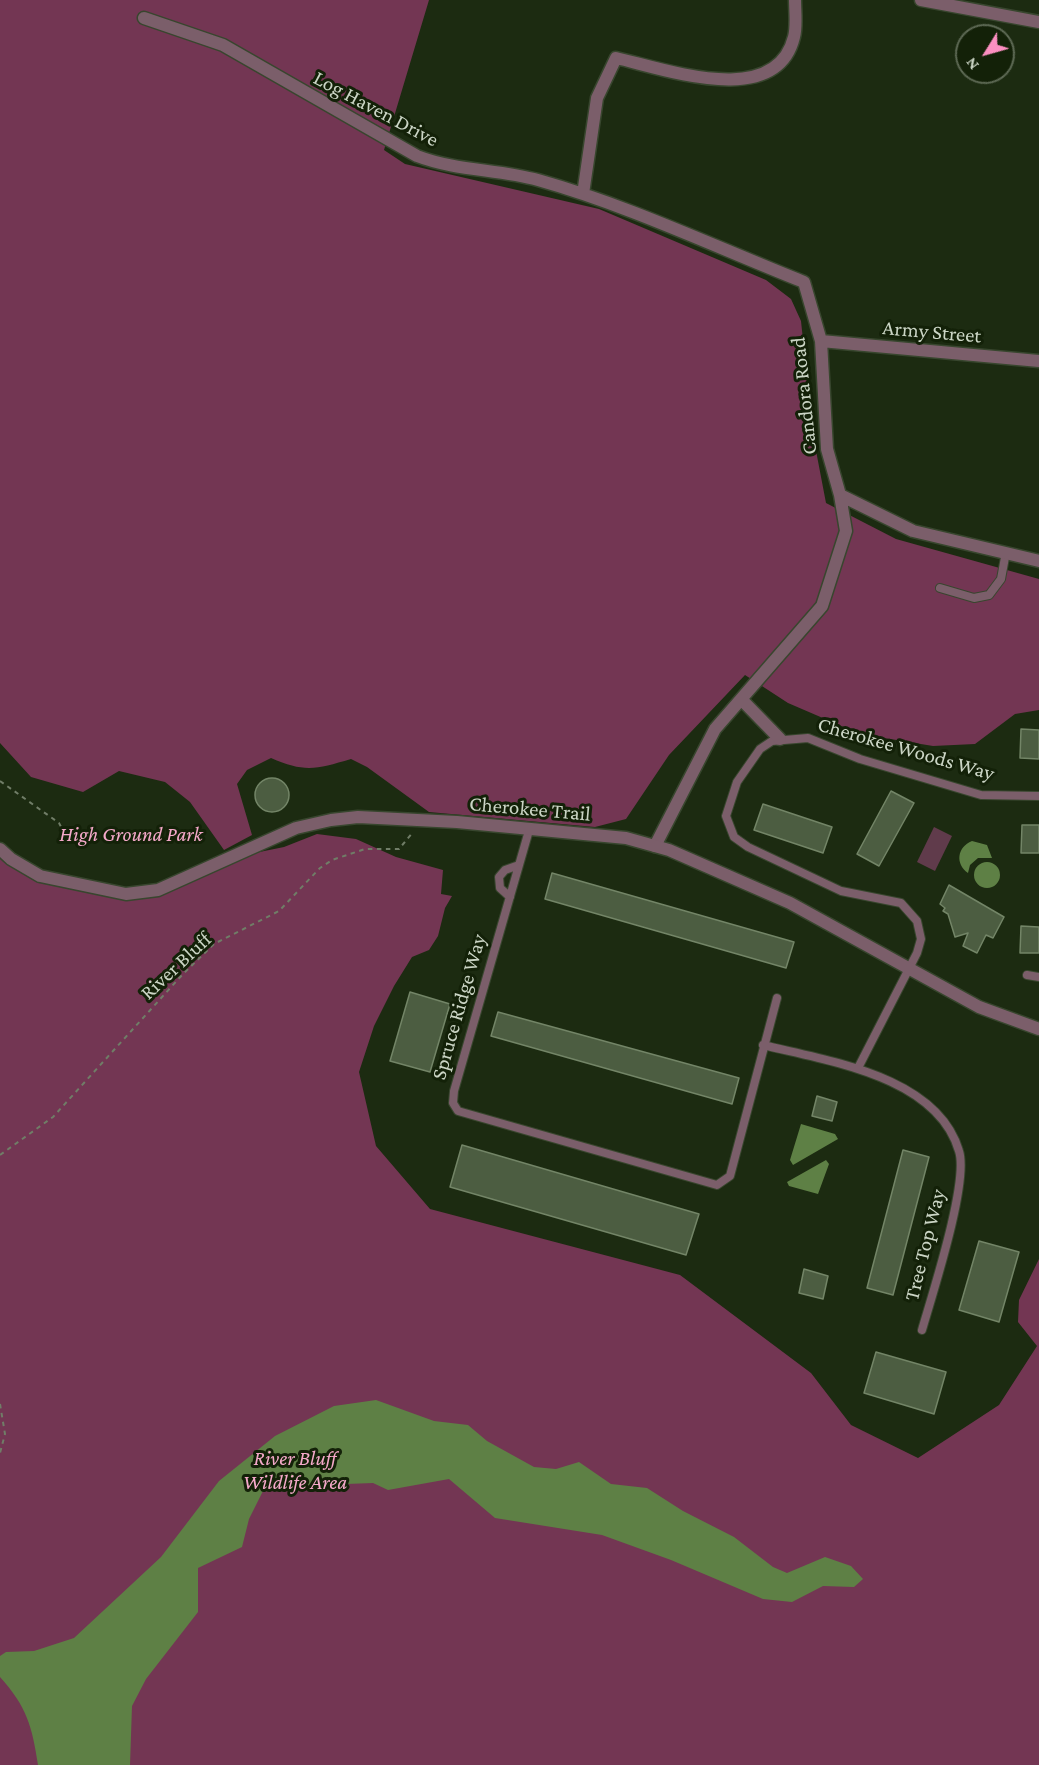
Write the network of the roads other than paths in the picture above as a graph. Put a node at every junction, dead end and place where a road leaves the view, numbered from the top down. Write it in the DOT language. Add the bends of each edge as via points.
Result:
graph roads {
  1 [pos="795,0"];
  2 [pos="921,0"];
  3 [pos="144,18"];
  4 [pos="1039,22"];
  5 [pos="583,194"];
  6 [pos="601,200"];
  7 [pos="821,341"];
  8 [pos="1039,361"];
  9 [pos="840,495"];
  10 [pos="1006,552"];
  11 [pos="1039,561"];
  12 [pos="940,588"];
  13 [pos="741,699"];
  14 [pos="780,739"];
  15 [pos="1039,796"];
  16 [pos="531,827"];
  17 [pos="655,846"];
  18 [pos="0,849"];
  19 [pos="519,865"];
  20 [pos="510,897"];
  21 [pos="910,969"];
  22 [pos="1026,975"];
  23 [pos="1039,977"];
  24 [pos="777,999"];
  25 [pos="1039,1029"];
  26 [pos="763,1045"];
  27 [pos="858,1068"];
  28 [pos="922,1330"];
  1 -- 5 [label="street" via="795,37 785,58 767,74 720,81 616,58 597,98"];
  2 -- 4 [label="street"];
  3 -- 5 [label="street, Log Haven Drive" via="223,45 417,156 440,165 536,179"];
  5 -- 6 [label="street, Log Haven Drive"];
  6 -- 7 [label="street, Candora Road" via="804,282"];
  7 -- 8 [label="street, Army Street"];
  7 -- 9 [label="street, Candora Road" via="827,449"];
  9 -- 10 [label="street" via="914,531"];
  9 -- 13 [label="street, Candora Road" via="846,531 822,606"];
  10 -- 11 [label="street"];
  10 -- 12 [label="lane" via="1001,579 989,595 974,598"];
  13 -- 14 [label="street"];
  13 -- 17 [label="street, Candora Road" via="715,729"];
  14 -- 15 [label="lane, Cherokee Woods Way" via="808,738 860,759 981,795"];
  14 -- 21 [label="lane" via="760,749 737,782 726,816 734,837 841,891 901,903 917,921 921,939"];
  16 -- 17 [label="street, Cherokee Trail" via="626,838"];
  16 -- 18 [label="street, Cherokee Trail" via="358,817 317,822 165,887 139,894 40,876"];
  16 -- 19 [label="lane, Spruce Ridge Way"];
  17 -- 21 [label="street, Cherokee Trail" via="790,903"];
  19 -- 20 [label="lane, Spruce Ridge Way"];
  19 -- 20 [label="lane" via="499,877 500,888"];
  20 -- 26 [label="lane, Spruce Ridge Way" via="454,1091 453,1103 458,1111 717,1185 729,1176"];
  21 -- 25 [label="street, Cherokee Trail" via="979,1007"];
  21 -- 27 [label="lane"];
  22 -- 23 [label="lane"];
  24 -- 26 [label="lane"];
  26 -- 27 [label="lane, Tree Top Way"];
  27 -- 28 [label="lane, Tree Top Way" via="911,1093 940,1114 960,1153 958,1197"];
}
